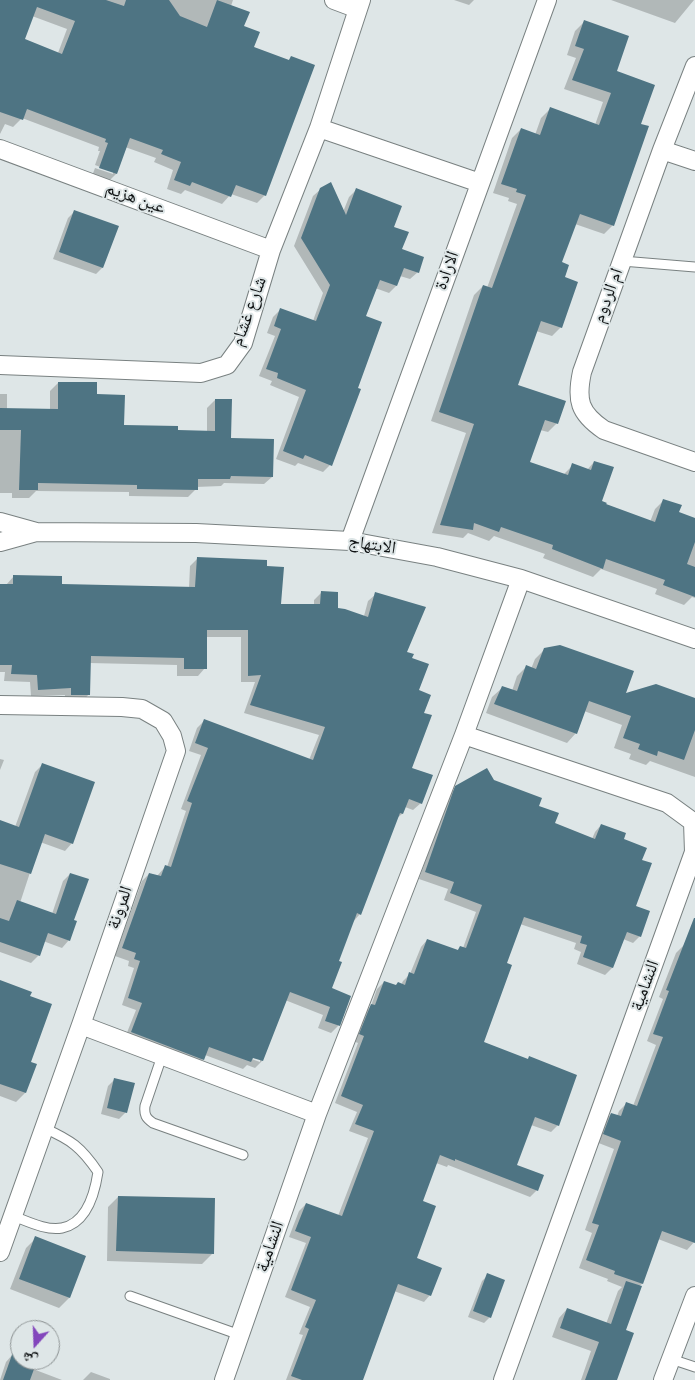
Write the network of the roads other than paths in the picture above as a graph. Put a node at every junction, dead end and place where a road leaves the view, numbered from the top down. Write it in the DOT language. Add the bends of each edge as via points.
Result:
graph roads {
  1 [pos="334,0"];
  2 [pos="547,0"];
  3 [pos="360,4"];
  4 [pos="695,66"];
  5 [pos="319,128"];
  6 [pos="0,149"];
  7 [pos="662,150"];
  8 [pos="695,161"];
  9 [pos="480,183"];
  10 [pos="271,250"];
  11 [pos="622,262"];
  12 [pos="695,267"];
  13 [pos="0,365"];
  14 [pos="695,462"];
  15 [pos="0,522"];
  16 [pos="36,532"];
  17 [pos="350,541"];
  18 [pos="0,542"];
  19 [pos="520,579"];
  20 [pos="695,639"];
  21 [pos="0,704"];
  22 [pos="464,735"];
  23 [pos="81,1025"];
  24 [pos="162,1056"];
  25 [pos="317,1114"];
  26 [pos="44,1128"];
  27 [pos="243,1155"];
  28 [pos="13,1216"];
  29 [pos="0,1252"];
  30 [pos="130,1296"];
  31 [pos="695,1296"];
  32 [pos="240,1334"];
  33 [pos="672,1359"];
  34 [pos="695,1367"];
  35 [pos="224,1380"];
  36 [pos="503,1380"];
  37 [pos="664,1380"];
  1 -- 3 [label="street"];
  2 -- 9 [label="street, الارادة"];
  3 -- 5 [label="street, شارع غشام"];
  4 -- 7 [label="street, ام الردوم"];
  5 -- 9 [label="street"];
  5 -- 10 [label="street, شارع غشام"];
  6 -- 10 [label="street, عين هزيم"];
  7 -- 8 [label="street"];
  7 -- 11 [label="street, ام الردوم"];
  9 -- 17 [label="street, الارادة"];
  10 -- 13 [label="street, شارع غشام" via="243,343 227,365 201,373"];
  11 -- 12 [label="lane"];
  11 -- 14 [label="street, ام الردوم" via="582,372 578,391 581,406 591,421 604,430"];
  15 -- 16 [label="street, الابتهاج"];
  16 -- 17 [label="street, الابتهاج" via="196,533"];
  16 -- 18 [label="street, الابتهاج"];
  17 -- 19 [label="street, الابتهاج" via="436,557"];
  19 -- 20 [label="street, الابتهاج"];
  19 -- 22 [label="street, النشامية"];
  21 -- 23 [label="street, المرونة" via="142,709 163,722 176,751"];
  22 -- 25 [label="street, النشامية"];
  22 -- 36 [label="street, النشامية" via="667,803 693,822 694,852"];
  23 -- 24 [label="street"];
  23 -- 26 [label="street, المرونة"];
  24 -- 25 [label="street"];
  24 -- 27 [label="lane" via="145,1106 147,1119"];
  25 -- 32 [label="street, النشامية"];
  26 -- 28 [label="street, المرونة"];
  26 -- 28 [label="lane" via="73,1142 87,1156 98,1172 96,1186 78,1220 62,1228"];
  28 -- 29 [label="street, المرونة"];
  30 -- 32 [label="lane"];
  31 -- 33 [label="street"];
  32 -- 35 [label="street, النشامية"];
  33 -- 34 [label="lane"];
  33 -- 37 [label="street"];
}
